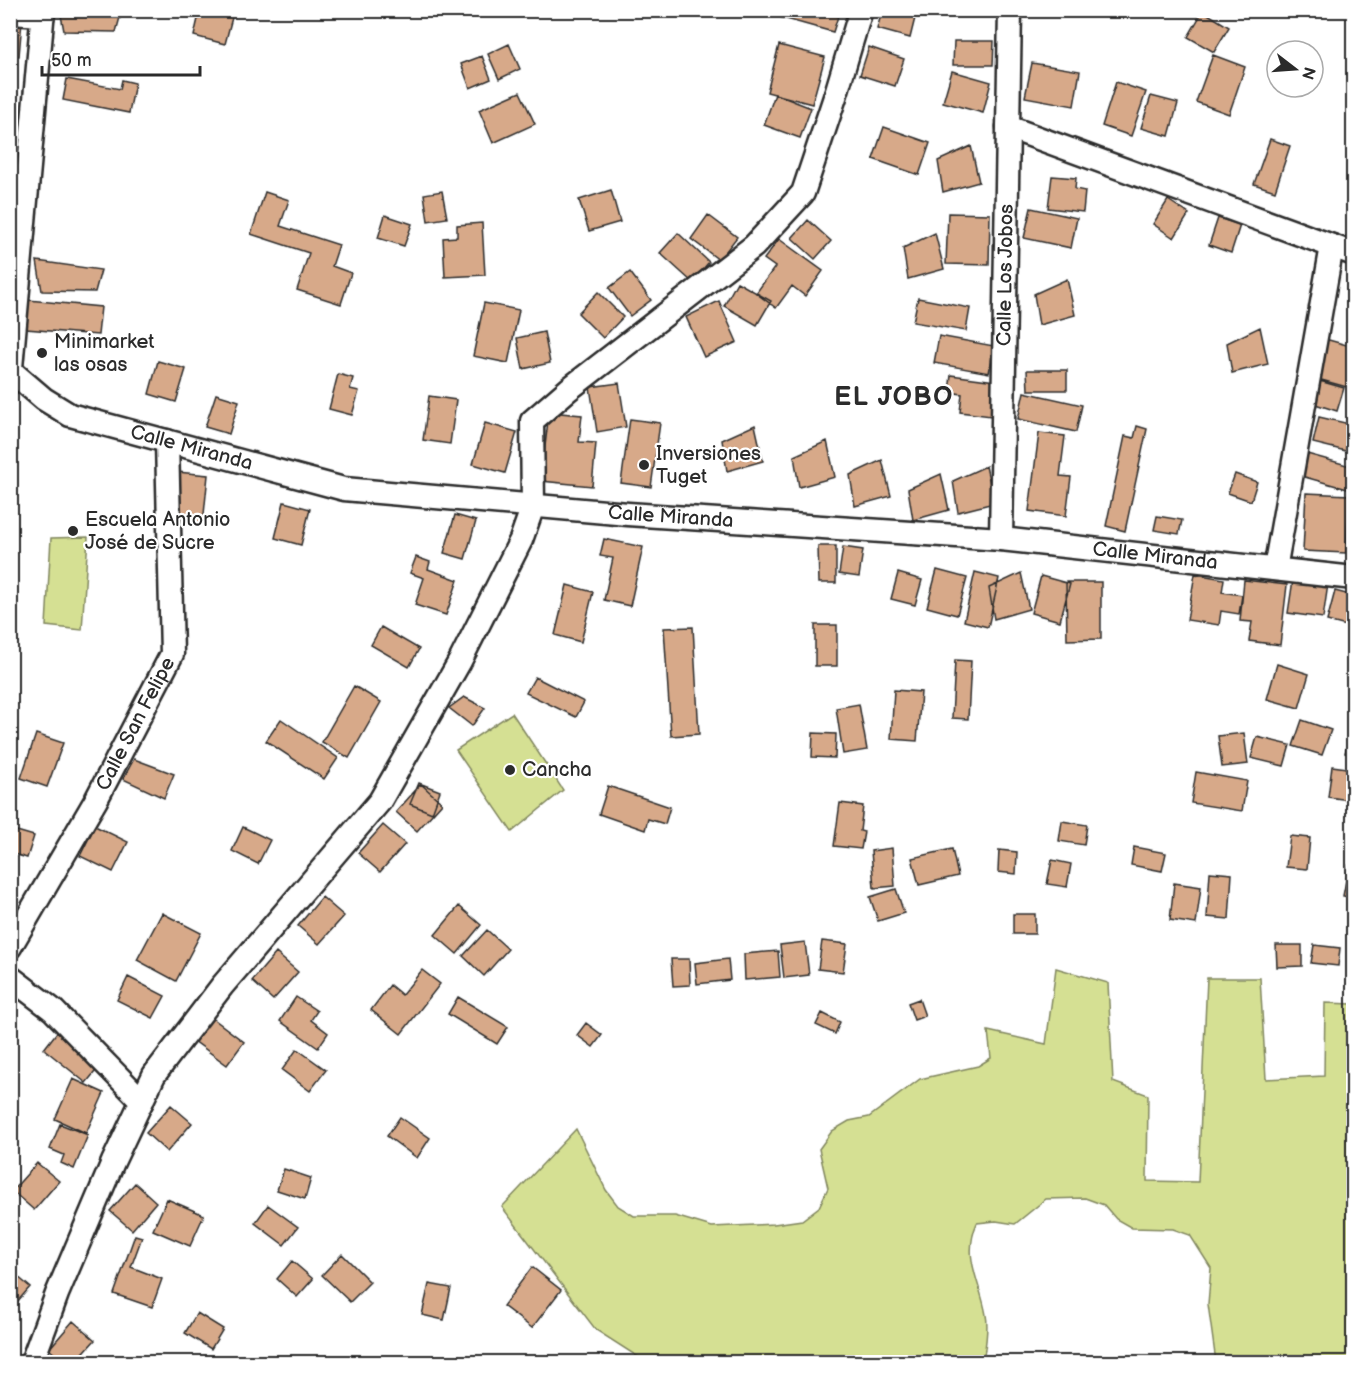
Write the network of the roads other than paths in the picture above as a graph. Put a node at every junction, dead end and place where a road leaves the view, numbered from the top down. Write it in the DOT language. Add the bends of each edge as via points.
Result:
graph roads {
  1 [pos="861,10"];
  2 [pos="1010,10"];
  3 [pos="10,13"];
  4 [pos="43,13"];
  5 [pos="1008,127"];
  6 [pos="1332,246"];
  7 [pos="1353,254"];
  8 [pos="11,373"];
  9 [pos="167,441"];
  10 [pos="533,506"];
  11 [pos="1001,539"];
  12 [pos="1275,569"];
  13 [pos="1353,578"];
  14 [pos="10,947"];
  15 [pos="10,977"];
  16 [pos="142,1101"];
  17 [pos="32,1362"];
  1 -- 10 [label="street" via="803,193 754,246 532,421"];
  2 -- 5 [label="street, Calle Los Jobos"];
  3 -- 4 [label="street"];
  4 -- 8 [label="street"];
  5 -- 6 [label="street"];
  5 -- 11 [label="street, Calle Los Jobos"];
  6 -- 7 [label="street"];
  6 -- 12 [label="street"];
  8 -- 9 [label="street, Calle Miranda" via="70,415"];
  9 -- 10 [label="street, Calle Miranda" via="344,489"];
  9 -- 14 [label="street, Calle San Felipe" via="172,654 96,800"];
  10 -- 11 [label="street, Calle Miranda"];
  10 -- 16 [label="street" via="521,540 460,661 380,801 222,986 154,1075"];
  11 -- 12 [label="street, Calle Miranda"];
  12 -- 13 [label="street, Calle Miranda"];
  15 -- 16 [label="street" via="54,1010"];
  16 -- 17 [label="street" via="57,1294"];
}
